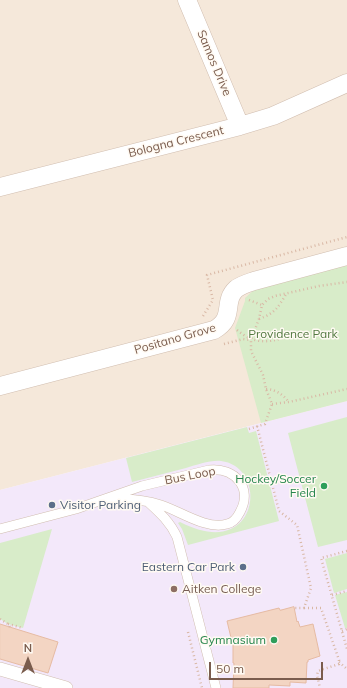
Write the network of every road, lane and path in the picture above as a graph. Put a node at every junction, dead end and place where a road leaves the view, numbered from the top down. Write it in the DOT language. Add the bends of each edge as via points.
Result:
graph roads {
  1 [pos="187,0"];
  2 [pos="346,86"];
  3 [pos="240,126"];
  4 [pos="0,187"];
  5 [pos="347,238"];
  6 [pos="347,256"];
  7 [pos="347,282"];
  8 [pos="287,293"];
  9 [pos="244,298"];
  10 [pos="262,305"];
  11 [pos="208,307"];
  12 [pos="259,319"];
  13 [pos="225,321"];
  14 [pos="287,337"];
  15 [pos="238,340"];
  16 [pos="251,340"];
  17 [pos="0,386"];
  18 [pos="347,389"];
  19 [pos="266,390"];
  20 [pos="289,402"];
  21 [pos="272,404"];
  22 [pos="257,426"];
  23 [pos="249,429"];
  24 [pos="100,501"];
  25 [pos="147,501"];
  26 [pos="0,529"];
  27 [pos="347,551"];
  28 [pos="347,590"];
  29 [pos="332,595"];
  30 [pos="294,608"];
  31 [pos="304,608"];
  32 [pos="0,620"];
  33 [pos="8,624"];
  34 [pos="10,627"];
  35 [pos="23,628"];
  36 [pos="187,628"];
  37 [pos="347,630"];
  38 [pos="342,631"];
  39 [pos="347,649"];
  40 [pos="339,662"];
  41 [pos="0,669"];
  42 [pos="347,669"];
  43 [pos="66,688"];
  44 [pos="202,688"];
  45 [pos="216,688"];
  46 [pos="320,688"];
  1 -- 3 [label="street, Samos Drive"];
  2 -- 3 [label="street, Bologna Crescent" via="274,116"];
  3 -- 4 [label="street, Bologna Crescent"];
  5 -- 11 [label="path" via="207,275 213,300"];
  6 -- 13 [label="street, Positano Grove" via="242,285 231,297"];
  7 -- 8 [label="path"];
  8 -- 10 [label="path" via="268,299"];
  8 -- 12 [label="path" via="278,309"];
  9 -- 10 [label="path"];
  10 -- 12 [label="path"];
  12 -- 16 [label="path"];
  13 -- 16 [label="path"];
  13 -- 17 [label="street, Positano Grove" via="221,326 206,332"];
  14 -- 16 [label="path" via="261,342"];
  15 -- 16 [label="path"];
  16 -- 19 [label="path" via="250,351 263,375"];
  18 -- 20 [label="path"];
  19 -- 20 [label="path" via="280,393"];
  19 -- 21 [label="path"];
  20 -- 21 [label="path"];
  21 -- 22 [label="path" via="265,424"];
  22 -- 23 [label="path"];
  22 -- 31 [label="path" via="279,512 297,525 311,588"];
  24 -- 25 [label="lane, Bus Loop"];
  24 -- 25 [label="lane, Bus Loop" via="142,486 216,469 226,471 239,480 245,497 237,518 231,523 218,525 201,522 166,506"];
  24 -- 26 [label="lane"];
  25 -- 45 [label="lane" via="167,519 178,536"];
  27 -- 29 [label="path" via="321,558"];
  28 -- 29 [label="path"];
  29 -- 38 [label="path"];
  30 -- 31 [label="path"];
  31 -- 40 [label="path" via="321,608"];
  32 -- 33 [label="path"];
  33 -- 34 [label="path"];
  33 -- 35 [label="path"];
  36 -- 44 [label="path"];
  37 -- 38 [label="path"];
  38 -- 39 [label="path"];
  40 -- 42 [label="path"];
  40 -- 46 [label="path" via="318,671"];
  41 -- 43 [label="street"];
}
